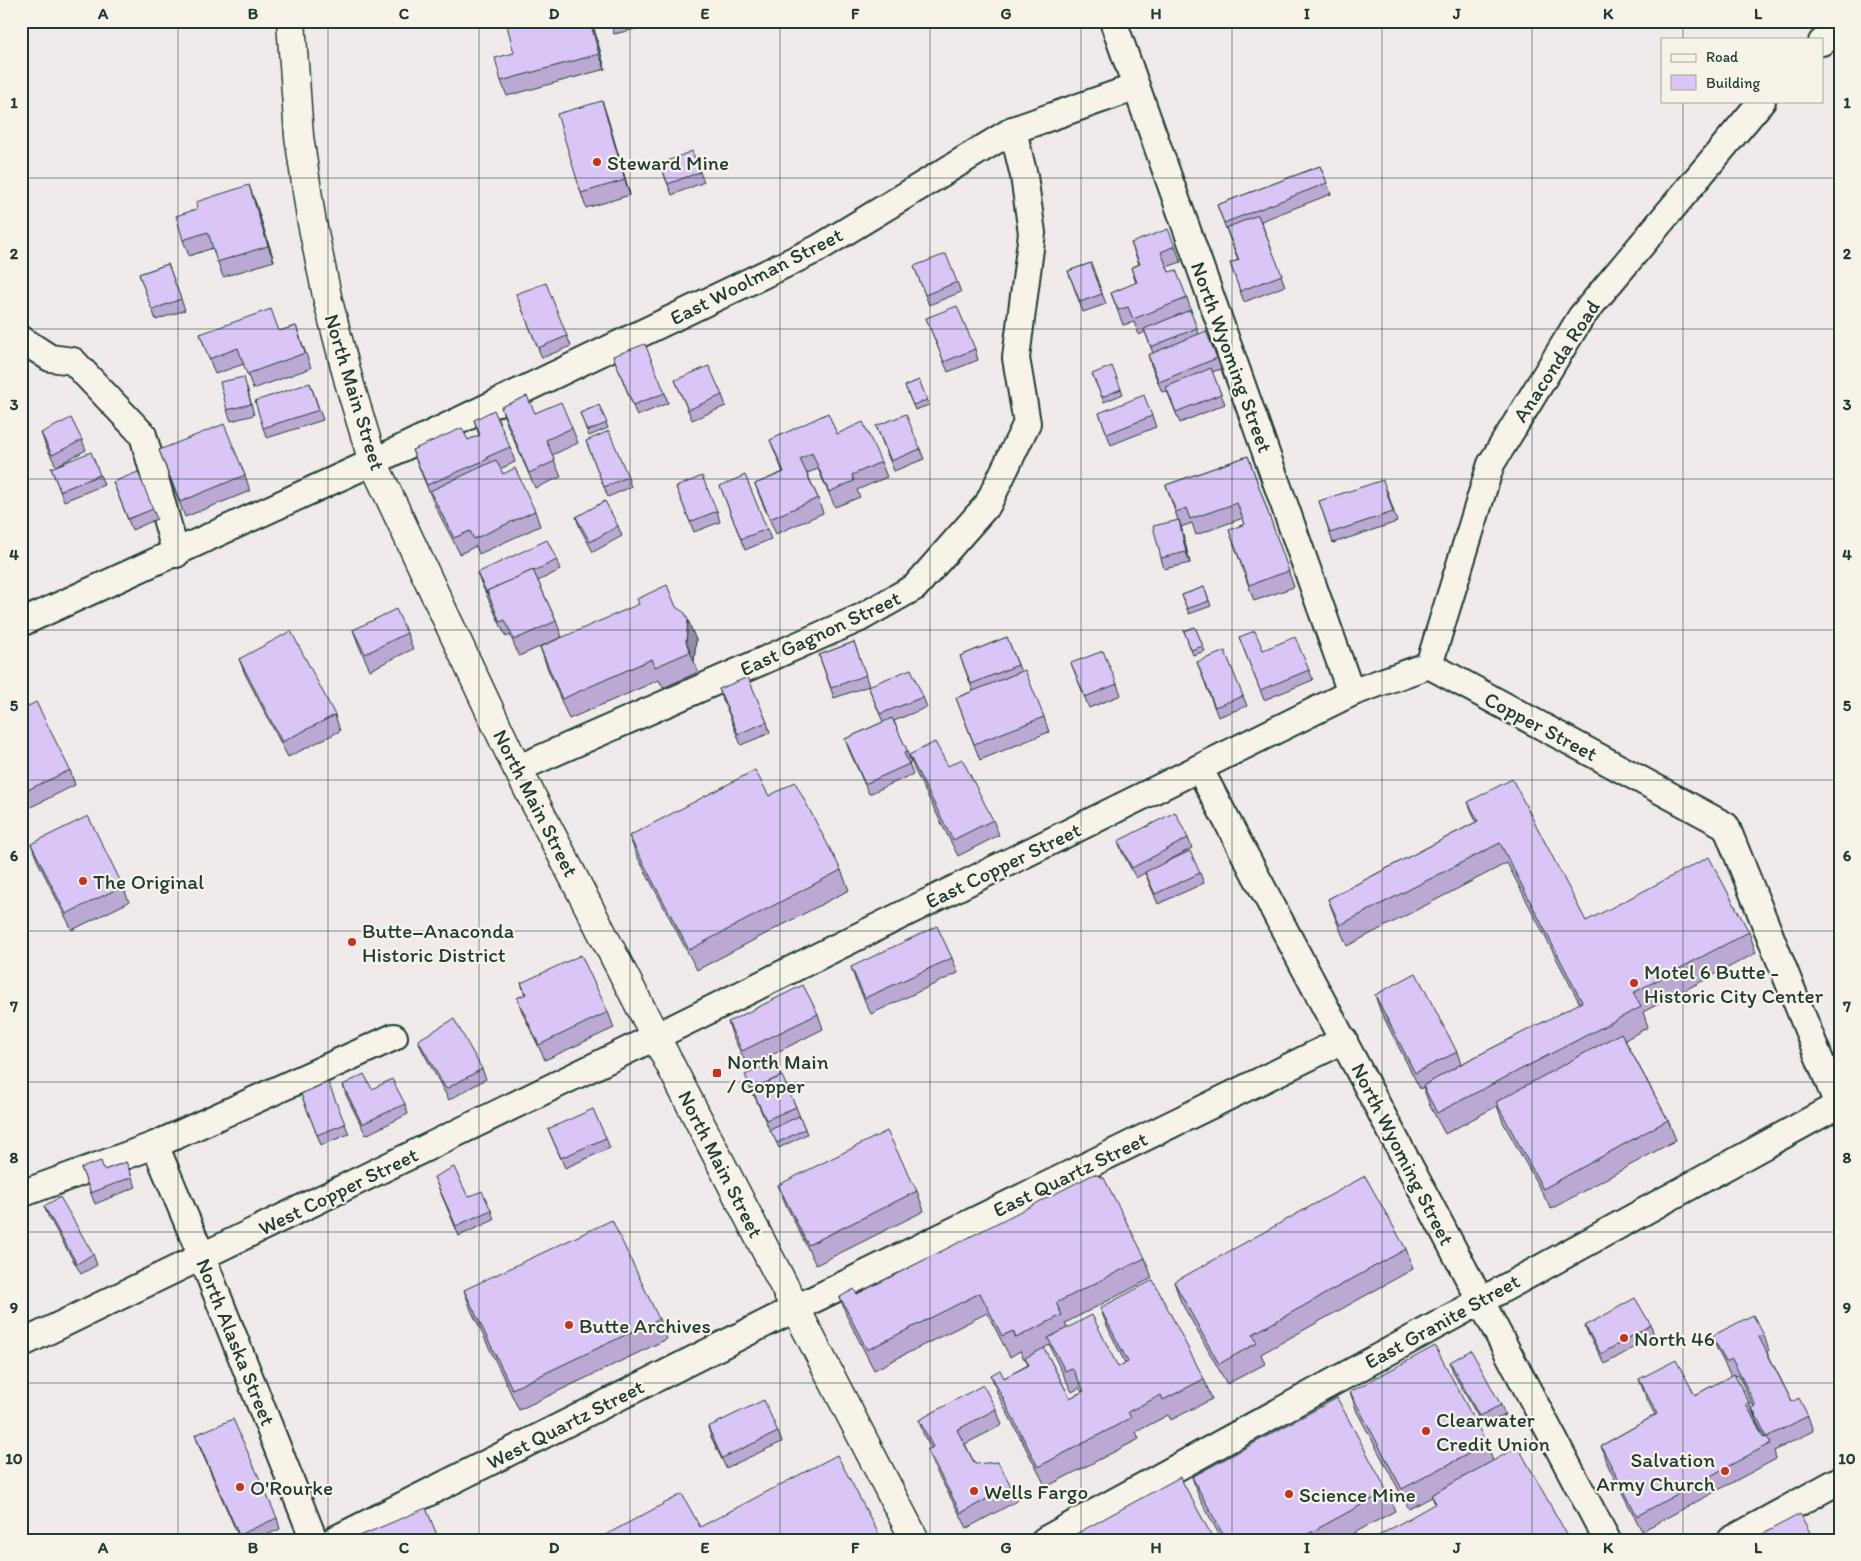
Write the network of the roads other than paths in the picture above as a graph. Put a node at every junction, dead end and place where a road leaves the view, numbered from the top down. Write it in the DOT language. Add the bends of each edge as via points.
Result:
graph roads {
  1 [pos="291,21"];
  2 [pos="1113,21"];
  3 [pos="1840,31"];
  4 [pos="1824,41"];
  5 [pos="1136,87"];
  6 [pos="1761,102"];
  7 [pos="1013,130"];
  8 [pos="21,339"];
  9 [pos="373,462"];
  10 [pos="176,554"];
  11 [pos="21,623"];
  12 [pos="1428,665"];
  13 [pos="1351,693"];
  14 [pos="1199,768"];
  15 [pos="517,769"];
  16 [pos="394,1037"];
  17 [pos="655,1037"];
  18 [pos="1344,1040"];
  19 [pos="1839,1106"];
  20 [pos="155,1144"];
  21 [pos="21,1194"];
  22 [pos="202,1256"];
  23 [pos="1480,1300"];
  24 [pos="796,1308"];
  25 [pos="21,1344"];
  26 [pos="1840,1480"];
  27 [pos="314,1540"];
  28 [pos="334,1540"];
  29 [pos="915,1540"];
  30 [pos="1045,1540"];
  31 [pos="1607,1540"];
  32 [pos="1731,1540"];
  1 -- 9 [label="main road, North Main Street" via="299,136 311,218 328,301"];
  2 -- 5 [label="street, North Wyoming Street"];
  3 -- 4 [label="street"];
  5 -- 7 [label="street, East Woolman Street"];
  5 -- 13 [label="street, North Wyoming Street"];
  6 -- 12 [label="street, Anaconda Road" via="1581,317 1491,464"];
  7 -- 9 [label="street, East Woolman Street" via="817,249"];
  7 -- 15 [label="street, East Gagnon Street" via="1032,233 1016,358 1027,423 988,504 915,587 868,614"];
  8 -- 10 [label="street" via="50,358 73,361 143,436"];
  9 -- 10 [label="street, East Woolman Street"];
  9 -- 15 [label="main road, North Main Street"];
  10 -- 11 [label="street, East Woolman Street"];
  12 -- 13 [label="street"];
  12 -- 19 [label="street, Copper Street" via="1726,826"];
  13 -- 14 [label="street, East Copper Street"];
  14 -- 17 [label="street, East Copper Street"];
  14 -- 18 [label="street, North Wyoming Street"];
  15 -- 17 [label="main road, North Main Street"];
  16 -- 20 [label="street"];
  17 -- 22 [label="street, West Copper Street"];
  17 -- 24 [label="main road, North Main Street"];
  18 -- 23 [label="street, North Wyoming Street"];
  18 -- 24 [label="street, East Quartz Street"];
  19 -- 23 [label="street, East Granite Street"];
  20 -- 21 [label="street"];
  20 -- 22 [label="street, North Alaska Street"];
  22 -- 25 [label="street, West Copper Street"];
  22 -- 27 [label="street, North Alaska Street"];
  23 -- 30 [label="street, East Granite Street"];
  23 -- 31 [label="street, North Wyoming Street"];
  24 -- 28 [label="street, West Quartz Street"];
  24 -- 29 [label="main road, North Main Street"];
  26 -- 32 [label="street"];
}
